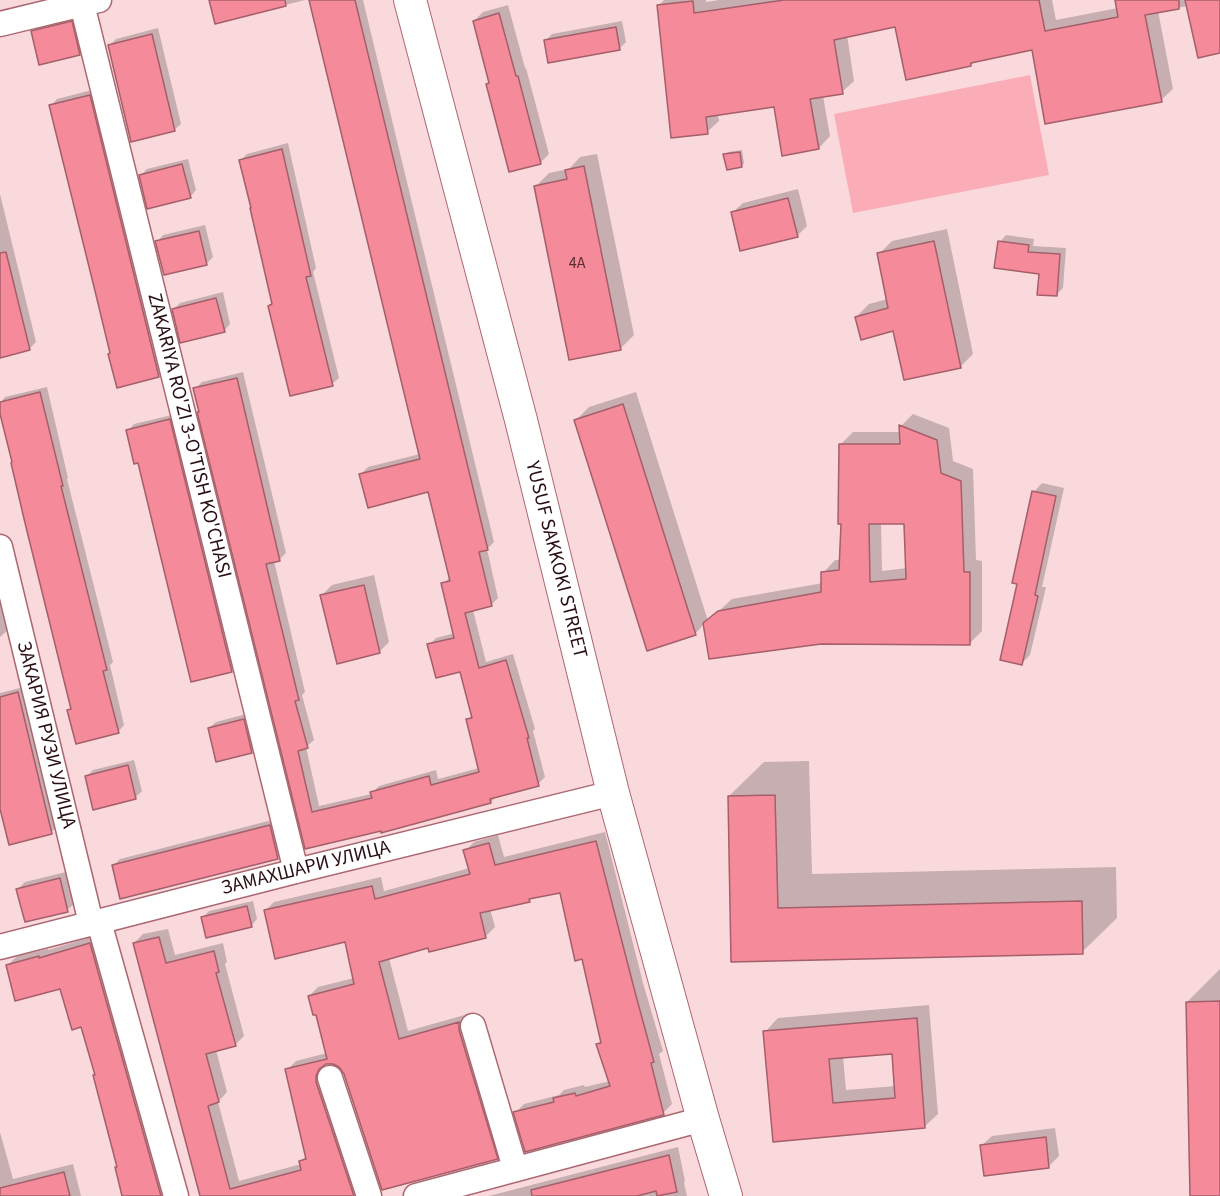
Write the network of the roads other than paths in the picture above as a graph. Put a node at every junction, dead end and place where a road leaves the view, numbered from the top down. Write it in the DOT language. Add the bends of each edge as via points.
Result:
graph roads {
  1 [pos="410,0"];
  2 [pos="87,1"];
  3 [pos="0,24"];
  4 [pos="0,547"];
  5 [pos="613,793"];
  6 [pos="296,871"];
  7 [pos="95,922"];
  8 [pos="0,947"];
  9 [pos="473,1026"];
  10 [pos="330,1078"];
  11 [pos="703,1119"];
  12 [pos="515,1168"];
  13 [pos="176,1196"];
  14 [pos="369,1196"];
  15 [pos="416,1196"];
  16 [pos="715,1196"];
  17 [pos="726,1196"];
  1 -- 5 [label="main road, YUSUF SAKKOKI STREET" via="518,409"];
  2 -- 3 [label="street"];
  2 -- 6 [label="street, ZAKARIYA RO'ZI 3-O'TISH KO'CHASI"];
  4 -- 7 [label="street, ЗАКАРИЯ РУЗИ УЛИЦА"];
  5 -- 6 [label="street, ЗАМАХШАРИ УЛИЦА"];
  5 -- 11 [label="main road, YUSUF SAKKOKI STREET"];
  6 -- 7 [label="street, ЗАМАХШАРИ УЛИЦА"];
  7 -- 8 [label="street, ЗАМАХШАРИ УЛИЦА"];
  7 -- 13 [label="street, ЗАКАРИЯ РУЗИ УЛИЦА"];
  9 -- 12 [label="street"];
  10 -- 14 [label="street"];
  11 -- 12 [label="street"];
  11 -- 16 [label="main road, YUSUF SAKKOKI STREET"];
  11 -- 17 [label="main road, YUSUF SAKKOKI STREET"];
  12 -- 15 [label="street"];
}
